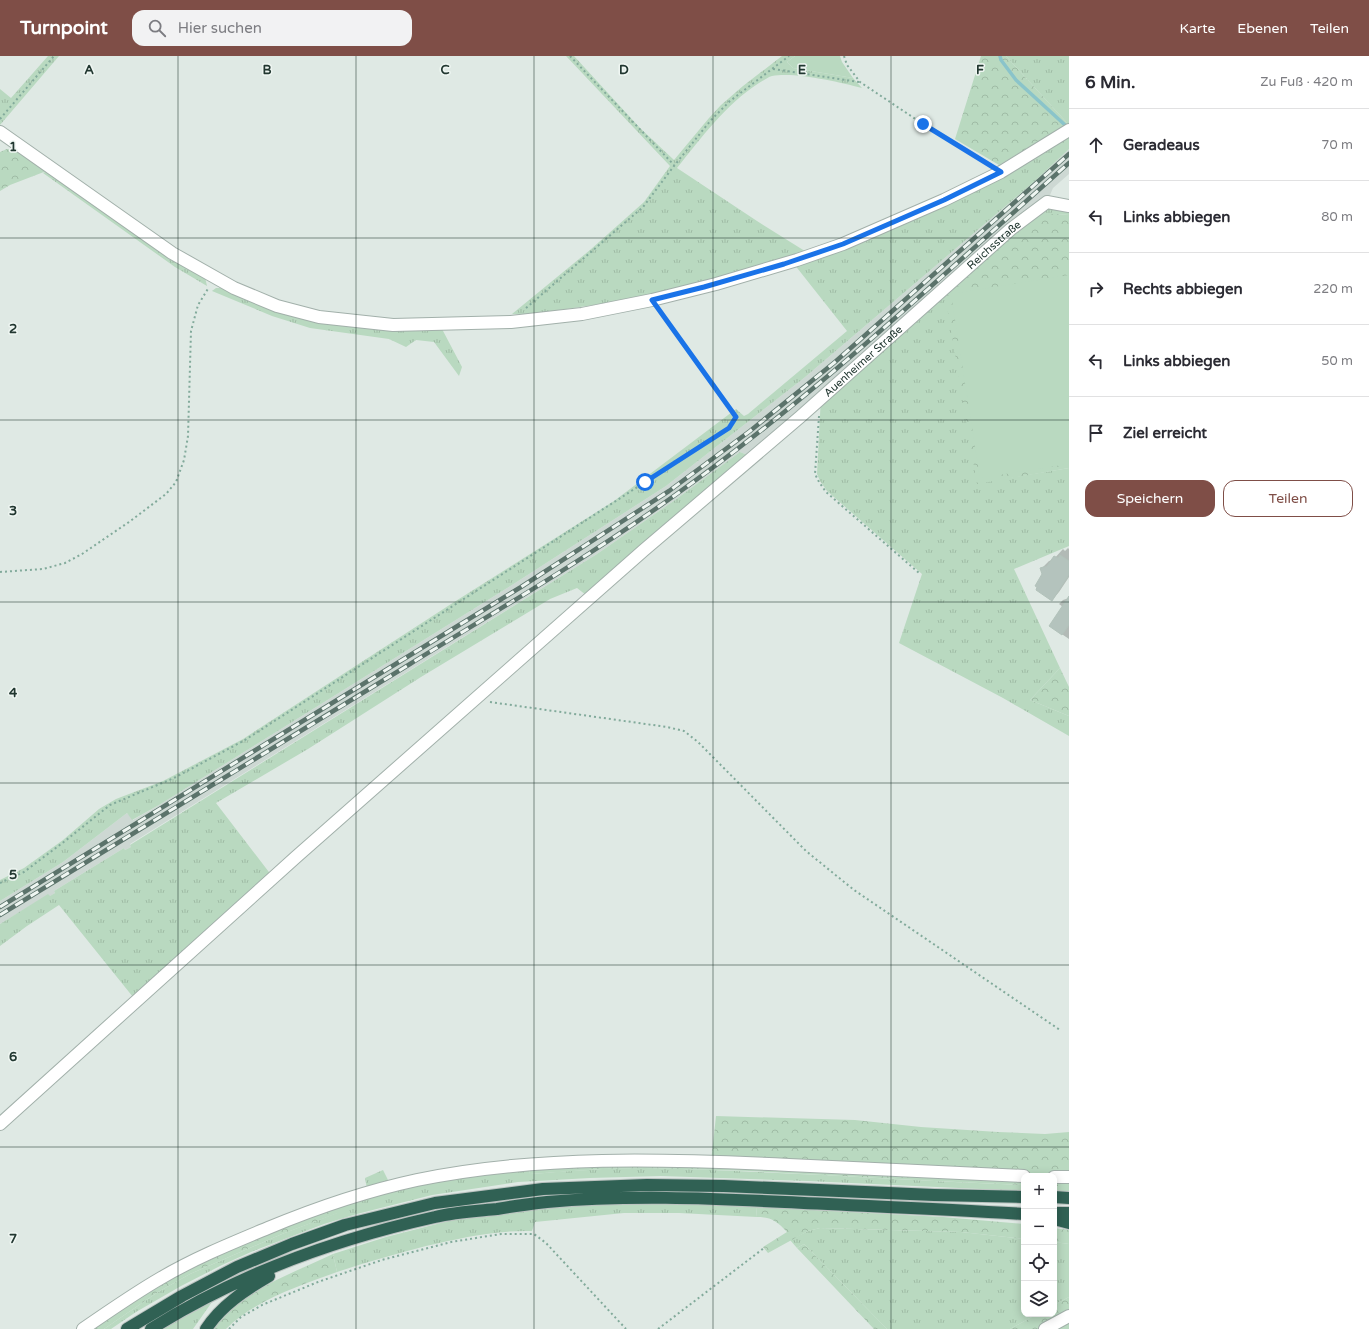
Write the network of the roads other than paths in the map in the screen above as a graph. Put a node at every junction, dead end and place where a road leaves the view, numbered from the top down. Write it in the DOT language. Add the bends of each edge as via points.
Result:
graph roads {
  1 [pos="1069,130"];
  2 [pos="0,132"];
  3 [pos="1069,206"];
  4 [pos="926,305"];
  5 [pos="0,1124"];
  6 [pos="1021,1176"];
  7 [pos="1057,1177"];
  8 [pos="1069,1177"];
  9 [pos="1021,1197"];
  10 [pos="1057,1197"];
  11 [pos="1069,1198"];
  12 [pos="1057,1213"];
  13 [pos="1069,1213"];
  14 [pos="1021,1214"];
  15 [pos="1057,1221"];
  16 [pos="1069,1223"];
  17 [pos="305,1255"];
  18 [pos="1069,1316"];
  19 [pos="84,1329"];
  20 [pos="127,1329"];
  21 [pos="151,1329"];
  22 [pos="206,1329"];
  23 [pos="1045,1329"];
  1 -- 2 [label="street" via="1001,172 843,244 709,286 582,314 511,322 393,325 319,317 277,306 234,288 172,254"];
  3 -- 4 [label="street, Reichsstraße" via="1047,202 1011,230"];
  4 -- 5 [label="street, Auenheimer Straße" via="820,400 644,550"];
  6 -- 19 [label="street" via="711,1161 529,1165 458,1173 375,1190 330,1204 230,1244 162,1278"];
  7 -- 8 [label="street"];
  9 -- 20 [label="highway" via="647,1185 543,1189 435,1203 345,1225 292,1244 237,1267 188,1292"];
  10 -- 11 [label="highway"];
  12 -- 13 [label="highway"];
  14 -- 17 [label="highway" via="677,1198 554,1202 437,1216"];
  15 -- 16 [label="highway"];
  17 -- 21 [label="highway" via="232,1285"];
  17 -- 22 [label="highway" via="231,1301"];
  18 -- 23 [label="street"];
}
